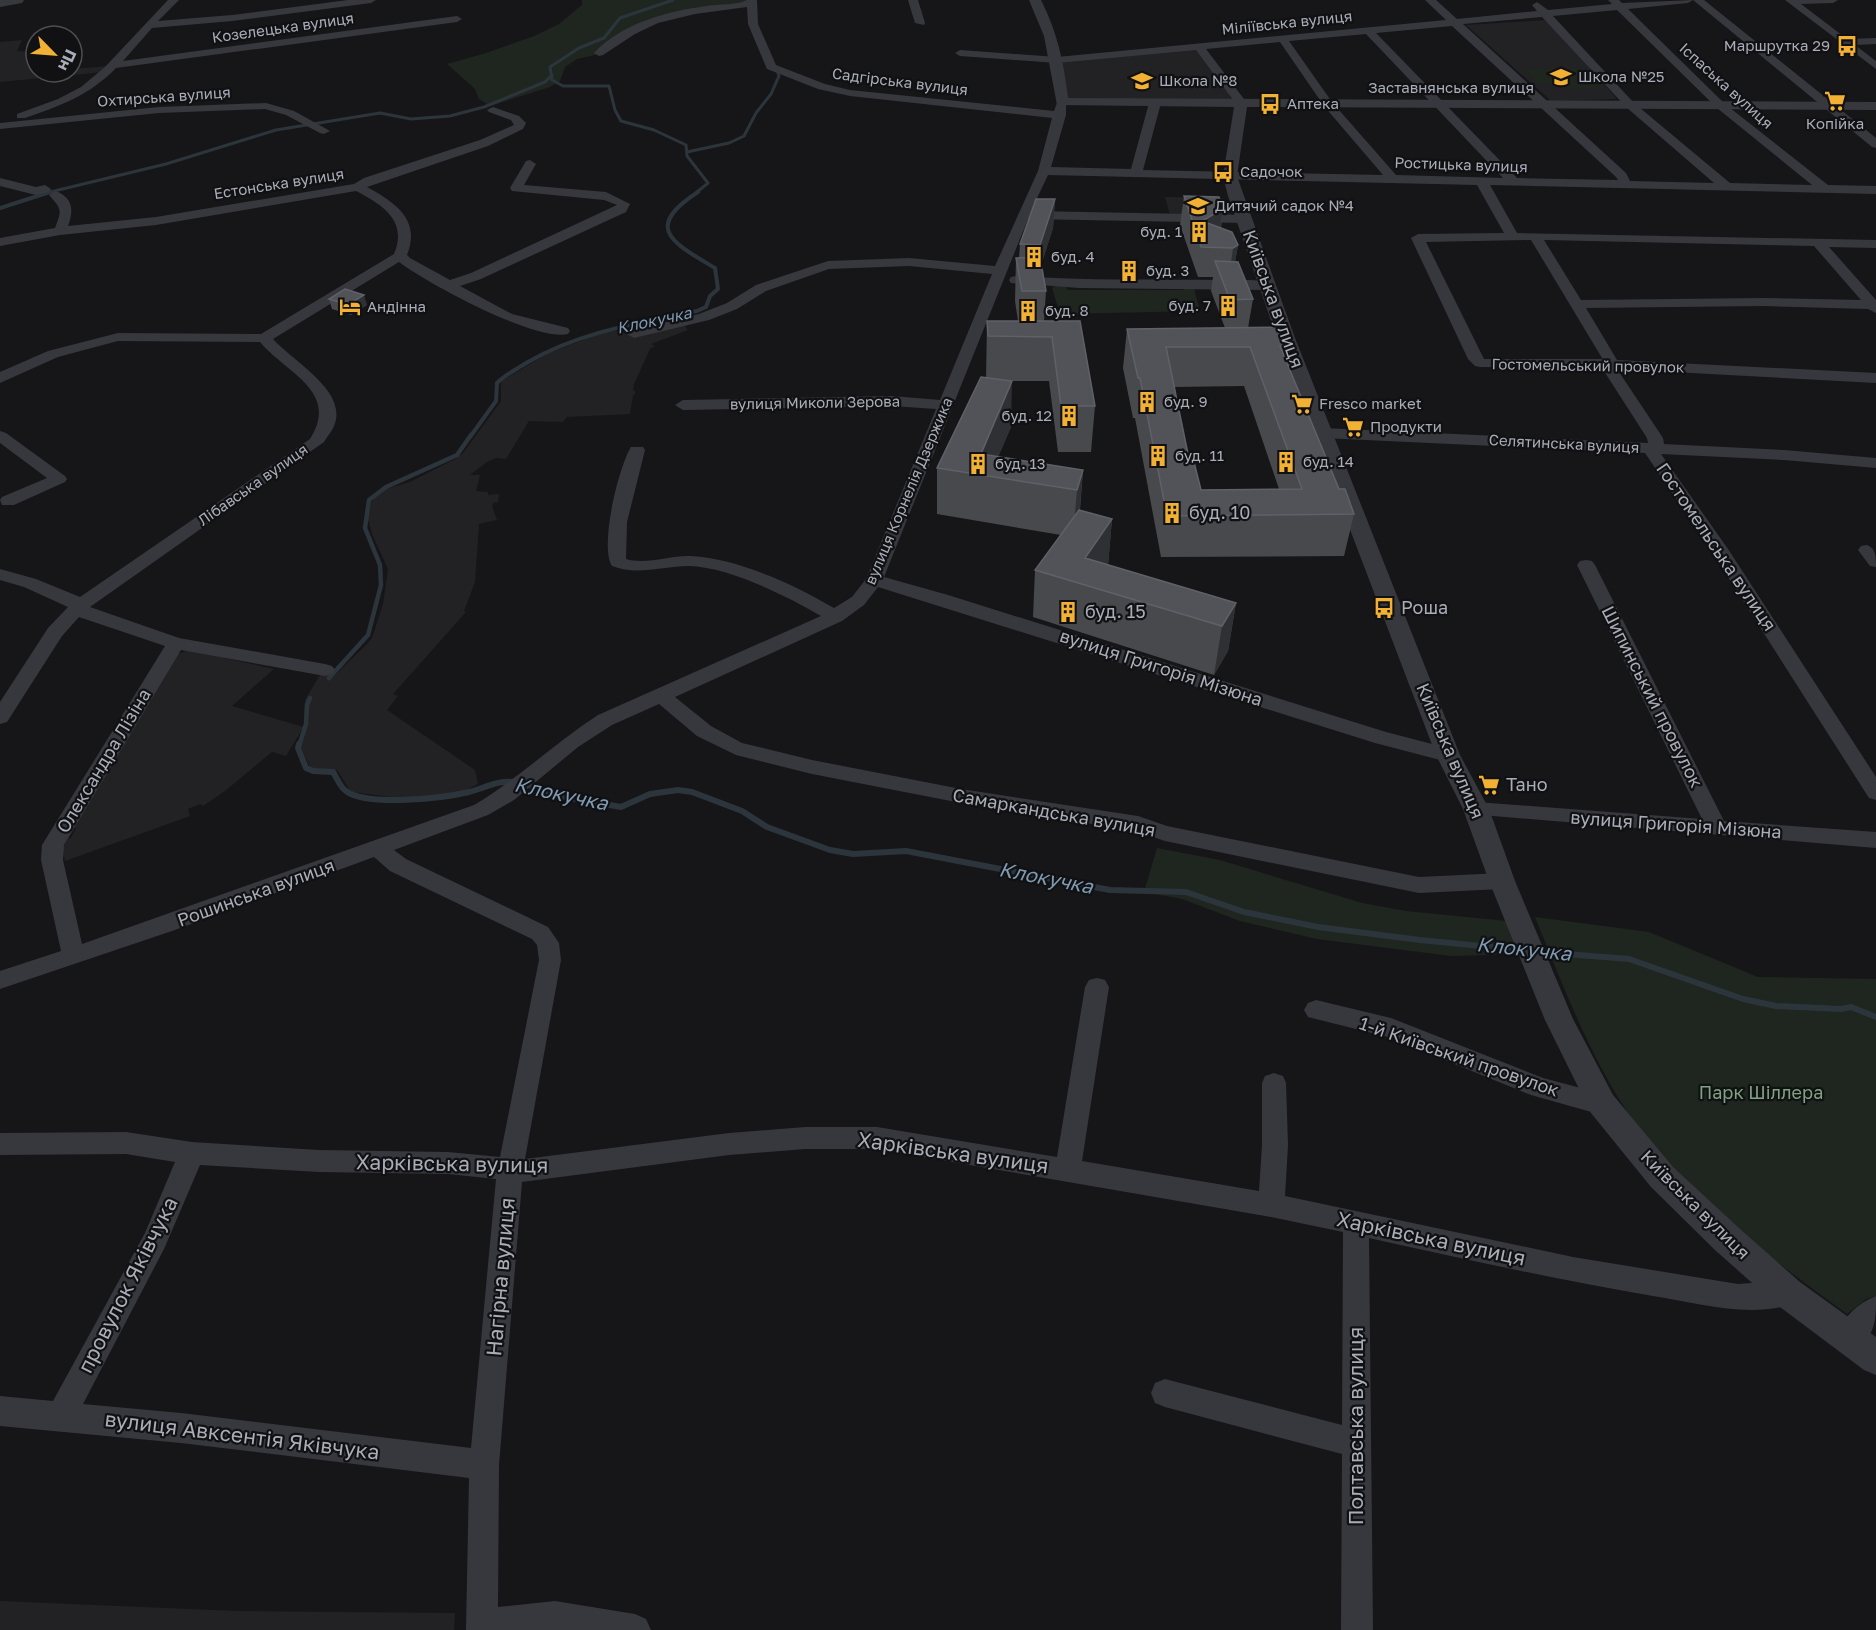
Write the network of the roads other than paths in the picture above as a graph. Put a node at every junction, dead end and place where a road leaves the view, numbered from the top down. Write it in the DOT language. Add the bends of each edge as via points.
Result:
graph roads {
  1 [pos="18,0"];
  2 [pos="174,0"];
  3 [pos="371,0"];
  4 [pos="913,0"];
  5 [pos="1035,0"];
  6 [pos="1430,0"];
  7 [pos="1533,0"];
  8 [pos="1688,0"];
  9 [pos="1698,0"];
  10 [pos="1833,0"];
  11 [pos="1791,1"];
  12 [pos="751,2"];
  13 [pos="0,3"];
  14 [pos="1616,3"];
  15 [pos="1544,13"];
  16 [pos="457,19"];
  17 [pos="1453,22"];
  18 [pos="920,23"];
  19 [pos="148,25"];
  20 [pos="1367,29"];
  21 [pos="1282,38"];
  22 [pos="1876,41"];
  23 [pos="1845,42"];
  24 [pos="1199,47"];
  25 [pos="599,53"];
  26 [pos="960,53"];
  27 [pos="1057,60"];
  28 [pos="114,65"];
  29 [pos="1876,66"];
  30 [pos="1155,103"];
  31 [pos="1241,103"];
  32 [pos="1328,104"];
  33 [pos="1438,105"];
  34 [pos="1544,105"];
  35 [pos="1630,105"];
  36 [pos="1721,106"];
  37 [pos="1828,106"];
  38 [pos="1876,106"];
  39 [pos="1061,108"];
  40 [pos="493,110"];
  41 [pos="0,124"];
  42 [pos="324,131"];
  43 [pos="1876,144"];
  44 [pos="530,164"];
  45 [pos="1044,171"];
  46 [pos="1136,173"];
  47 [pos="1230,176"];
  48 [pos="1393,179"];
  49 [pos="0,182"];
  50 [pos="1482,182"];
  51 [pos="1515,183"];
  52 [pos="1626,186"];
  53 [pos="358,187"];
  54 [pos="1727,187"];
  55 [pos="1825,189"];
  56 [pos="1876,190"];
  57 [pos="1023,215"];
  58 [pos="1244,219"];
  59 [pos="60,231"];
  60 [pos="1513,237"];
  61 [pos="1536,237"];
  62 [pos="0,242"];
  63 [pos="1818,243"];
  64 [pos="1876,244"];
  65 [pos="400,256"];
  66 [pos="1001,275"];
  67 [pos="449,285"];
  68 [pos="1267,286"];
  69 [pos="1576,304"];
  70 [pos="1875,307"];
  71 [pos="563,331"];
  72 [pos="634,334"];
  73 [pos="264,338"];
  74 [pos="1610,364"];
  75 [pos="0,378"];
  76 [pos="1876,378"];
  77 [pos="683,405"];
  78 [pos="947,405"];
  79 [pos="1323,433"];
  80 [pos="0,436"];
  81 [pos="1650,449"];
  82 [pos="637,450"];
  83 [pos="1876,463"];
  84 [pos="8,501"];
  85 [pos="1586,565"];
  86 [pos="0,574"];
  87 [pos="874,580"];
  88 [pos="79,606"];
  89 [pos="836,617"];
  90 [pos="176,643"];
  91 [pos="325,670"];
  92 [pos="660,695"];
  93 [pos="0,717"];
  94 [pos="1449,755"];
  95 [pos="1876,793"];
  96 [pos="507,795"];
  97 [pos="1476,809"];
  98 [pos="1717,828"];
  99 [pos="1876,840"];
  100 [pos="378,849"];
  101 [pos="1502,881"];
  102 [pos="73,955"];
  103 [pos="0,980"];
  104 [pos="1097,987"];
  105 [pos="1316,1010"];
  106 [pos="1274,1083"];
  107 [pos="1602,1104"];
  108 [pos="0,1144"];
  109 [pos="192,1153"];
  110 [pos="1068,1169"];
  111 [pos="510,1170"];
  112 [pos="1271,1205"];
  113 [pos="1356,1223"];
  114 [pos="1788,1293"];
  115 [pos="1876,1309"];
  116 [pos="1849,1337"];
  117 [pos="1876,1358"];
  118 [pos="1165,1393"];
  119 [pos="0,1411"];
  120 [pos="61,1416"];
  121 [pos="1356,1443"];
  122 [pos="484,1465"];
  123 [pos="482,1628"];
  124 [pos="635,1630"];
  125 [pos="1357,1630"];
  1 -- 13 [label="street"];
  2 -- 19 [label="street"];
  3 -- 19 [label="street"];
  4 -- 18 [label="street"];
  5 -- 27 [label="street, вулиця Корнелія Дзержика"];
  6 -- 17 [label="street"];
  7 -- 15 [label="street"];
  8 -- 14 [label="street, Міліївська вулиця"];
  9 -- 37 [label="street"];
  10 -- 11 [label="street"];
  11 -- 23 [label="street"];
  12 -- 25 [label="street, Садгірська вулиця" via="662,18"];
  12 -- 39 [label="street, Садгірська вулиця" via="753,24 771,67 822,87 922,101"];
  14 -- 15 [label="street, Міліївська вулиця"];
  14 -- 36 [label="street, Іспаська вулиця"];
  15 -- 17 [label="street, Міліївська вулиця"];
  15 -- 35 [label="street"];
  16 -- 28 [label="street, Козелецька вулиця"];
  17 -- 20 [label="street, Міліївська вулиця"];
  17 -- 34 [label="street"];
  19 -- 28 [label="street"];
  20 -- 21 [label="street, Міліївська вулиця"];
  20 -- 33 [label="street"];
  21 -- 24 [label="street, Міліївська вулиця"];
  21 -- 32 [label="street"];
  22 -- 23 [label="street"];
  23 -- 29 [label="street"];
  24 -- 27 [label="street, Міліївська вулиця"];
  24 -- 31 [label="street"];
  26 -- 27 [label="street, Міліївська вулиця"];
  27 -- 39 [label="street, вулиця Корнелія Дзержика"];
  28 -- 41 [label="street" via="75,95"];
  30 -- 31 [label="street, Заставнянська вулиця"];
  30 -- 39 [label="street, Заставнянська вулиця"];
  30 -- 46 [label="street"];
  31 -- 32 [label="street, Заставнянська вулиця"];
  31 -- 47 [label="street, Київська вулиця"];
  32 -- 33 [label="street, Заставнянська вулиця"];
  32 -- 48 [label="street"];
  33 -- 34 [label="street, Заставнянська вулиця"];
  33 -- 51 [label="street"];
  34 -- 35 [label="street, Заставнянська вулиця"];
  34 -- 52 [label="street" via="1622,176"];
  35 -- 36 [label="street, Заставнянська вулиця"];
  35 -- 54 [label="street"];
  36 -- 37 [label="street, Заставнянська вулиця"];
  36 -- 55 [label="street, Іспаська вулиця"];
  37 -- 38 [label="street, Заставнянська вулиця"];
  37 -- 43 [label="street"];
  39 -- 45 [label="street, вулиця Корнелія Дзержика"];
  40 -- 53 [label="street, Естонська вулиця" via="515,117 519,127"];
  41 -- 42 [label="street, Охтирська вулиця" via="159,110 266,106"];
  44 -- 67 [label="street" via="516,188 606,196 624,204 621,209"];
  45 -- 46 [label="street, Ростицька вулиця"];
  45 -- 57 [label="street, вулиця Корнелія Дзержика"];
  46 -- 47 [label="street, Ростицька вулиця"];
  47 -- 48 [label="street, Ростицька вулиця"];
  47 -- 58 [label="street, Київська вулиця"];
  48 -- 50 [label="street, Ростицька вулиця"];
  49 -- 59 [label="street" via="50,192 64,202 67,212"];
  50 -- 51 [label="street, Ростицька вулиця"];
  50 -- 60 [label="street"];
  51 -- 52 [label="street, Ростицька вулиця"];
  52 -- 54 [label="street, Ростицька вулиця"];
  53 -- 59 [label="street, Естонська вулиця" via="156,221"];
  53 -- 65 [label="street" via="385,203 406,230"];
  54 -- 55 [label="street, Ростицька вулиця"];
  55 -- 56 [label="street, Ростицька вулиця"];
  57 -- 58 [label="street"];
  57 -- 66 [label="street, вулиця Корнелія Дзержика"];
  58 -- 68 [label="street, Київська вулиця"];
  59 -- 62 [label="street, Естонська вулиця"];
  60 -- 61 [label="street, Гостомельський провулок"];
  60 -- 74 [label="street, Гостомельський провулок" via="1418,238 1475,359 1489,364"];
  61 -- 63 [label="street, Гостомельський провулок"];
  61 -- 69 [label="street, Гостомельська вулиця"];
  63 -- 64 [label="street, Гостомельський провулок"];
  63 -- 70 [label="street"];
  65 -- 67 [label="street"];
  65 -- 73 [label="street"];
  66 -- 68 [label="street" via="1056,284 1209,282"];
  66 -- 72 [label="street" via="909,262 828,265 761,288 704,317"];
  66 -- 78 [label="street, вулиця Корнелія Дзержика"];
  67 -- 71 [label="street" via="507,317"];
  68 -- 79 [label="street, Київська вулиця"];
  69 -- 70 [label="street" via="1763,302"];
  69 -- 74 [label="street, Гостомельська вулиця"];
  73 -- 75 [label="street" via="118,337 52,354"];
  73 -- 88 [label="street, Лібавська вулиця" via="316,385 329,405 330,417 324,433"];
  74 -- 76 [label="street, Гостомельський провулок"];
  74 -- 81 [label="street, Гостомельська вулиця" via="1610,371 1655,438 1656,444"];
  77 -- 78 [label="street, вулиця Миколи Зерова" via="892,401"];
  78 -- 87 [label="street, вулиця Корнелія Дзержика"];
  79 -- 81 [label="street, Селятинська вулиця"];
  79 -- 94 [label="street, Київська вулиця"];
  80 -- 84 [label="street" via="59,479"];
  81 -- 83 [label="street, Селятинська вулиця"];
  81 -- 95 [label="street, Гостомельська вулиця"];
  82 -- 89 [label="street" via="627,477 616,546 618,562 628,566 689,561 723,565 804,598"];
  85 -- 98 [label="street, Шипинський провулок"];
  86 -- 88 [label="street"];
  87 -- 89 [label="street, вулиця Корнелія Дзержика" via="858,601"];
  87 -- 94 [label="street, вулиця Григорія Мізюна" via="1382,738"];
  88 -- 90 [label="street" via="86,614"];
  88 -- 93 [label="street, Лібавська вулиця" via="55,632"];
  89 -- 92 [label="street, вулиця Корнелія Дзержика"];
  90 -- 91 [label="street"];
  90 -- 102 [label="street, Олександра Лізіна" via="54,845 52,860"];
  92 -- 96 [label="street, вулиця Корнелія Дзержика" via="605,720 571,742"];
  92 -- 101 [label="street, Самаркандська вулиця" via="704,731 736,748 812,767 1138,824 1165,833 1410,883"];
  94 -- 97 [label="street, Київська вулиця"];
  96 -- 100 [label="street, Рошинська вулиця" via="481,810"];
  97 -- 98 [label="street, вулиця Григорія Мізюна"];
  97 -- 101 [label="street, Київська вулиця"];
  98 -- 99 [label="street, вулиця Григорія Мізюна"];
  100 -- 102 [label="street, Рошинська вулиця"];
  100 -- 111 [label="street, Нагірна вулиця" via="398,865 540,933 548,943 550,960"];
  101 -- 107 [label="street, Київська вулиця" via="1559,1020"];
  102 -- 103 [label="street, Рошинська вулиця"];
  104 -- 110 [label="street"];
  105 -- 107 [label="street, 1-й Київський провулок" via="1391,1029 1540,1088"];
  106 -- 112 [label="street"];
  107 -- 114 [label="street, Київська вулиця" via="1662,1177"];
  108 -- 109 [label="street, Харківська вулиця" via="126,1143"];
  109 -- 111 [label="street, Харківська вулиця" via="319,1161 448,1163"];
  109 -- 120 [label="street, провулок Яківчука" via="155,1240"];
  110 -- 111 [label="street, Харківська вулиця" via="877,1138 805,1138"];
  110 -- 112 [label="street, Харківська вулиця"];
  111 -- 122 [label="street, Нагірна вулиця"];
  112 -- 113 [label="street, Харківська вулиця"];
  113 -- 114 [label="street, Харківська вулиця" via="1620,1278 1738,1297"];
  113 -- 121 [label="street, Полтавська вулиця"];
  114 -- 116 [label="street, Київська вулиця"];
  115 -- 116 [label="street"];
  116 -- 117 [label="street, Київська вулиця"];
  118 -- 121 [label="street"];
  119 -- 120 [label="street, вулиця Авксентія Яківчука"];
  120 -- 122 [label="street, вулиця Авксентія Яківчука"];
  121 -- 125 [label="street, Полтавська вулиця"];
  122 -- 123 [label="street, Нагірна вулиця"];
  123 -- 124 [label="street" via="555,1617"];
}
